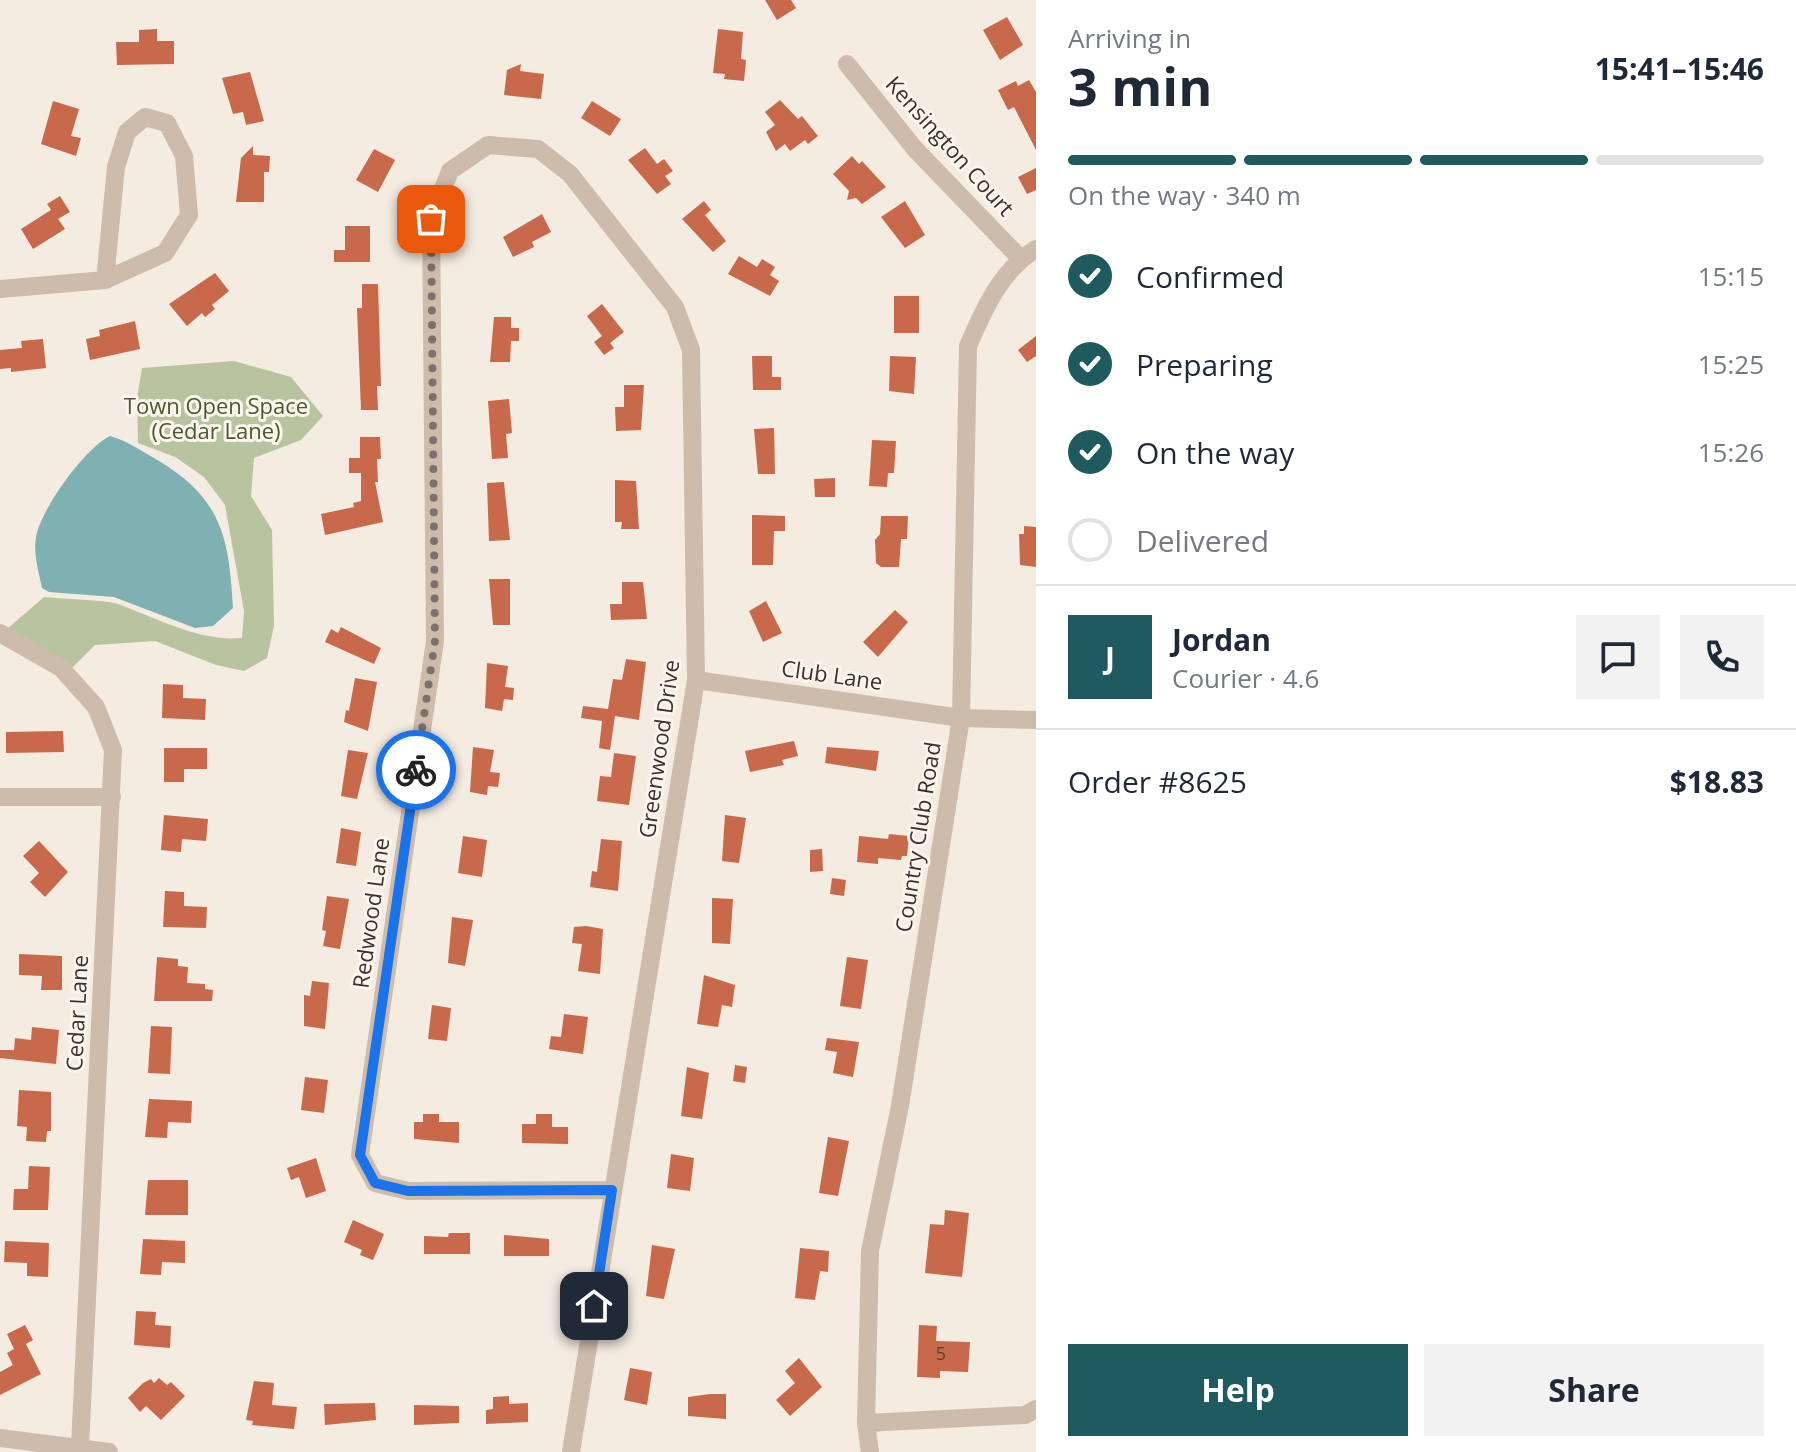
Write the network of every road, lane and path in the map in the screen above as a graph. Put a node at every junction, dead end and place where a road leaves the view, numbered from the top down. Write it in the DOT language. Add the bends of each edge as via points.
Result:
graph roads {
  1 [pos="847,64"];
  2 [pos="488,145"];
  3 [pos="1028,254"];
  4 [pos="105,280"];
  5 [pos="0,289"];
  6 [pos="0,633"];
  7 [pos="696,680"];
  8 [pos="961,718"];
  9 [pos="1036,720"];
  10 [pos="0,797"];
  11 [pos="112,797"];
  12 [pos="612,1190"];
  13 [pos="1036,1409"];
  14 [pos="866,1423"];
  15 [pos="0,1438"];
  16 [pos="80,1447"];
  17 [pos="109,1452"];
  18 [pos="571,1452"];
  19 [pos="870,1452"];
  1 -- 3 [label="street, Kensington Court" via="915,149"];
  2 -- 7 [label="street, Greenwood Drive" via="538,149 570,174 675,307 691,350"];
  2 -- 12 [label="street, Redwood Lane" via="450,171 431,219 435,641 360,1155 375,1183 408,1191"];
  3 -- 8 [label="street, Country Club Road" via="988,301 968,346"];
  4 -- 4 [label="street" via="165,253 189,215 184,156 167,123 145,117 127,132 116,167"];
  4 -- 5 [label="street"];
  6 -- 11 [label="street, Cedar Lane" via="61,668 96,707 113,750"];
  7 -- 8 [label="street, Club Lane"];
  7 -- 12 [label="street, Greenwood Drive"];
  8 -- 9 [label="street, Club Lane"];
  8 -- 14 [label="street, Country Club Road" via="900,1106 870,1251"];
  10 -- 11 [label="street"];
  11 -- 16 [label="street, Cedar Lane"];
  12 -- 18 [label="street, Greenwood Drive"];
  13 -- 14 [label="street" via="1025,1415"];
  14 -- 19 [label="street, Country Club Road"];
  15 -- 16 [label="street"];
  16 -- 17 [label="street"];
}
